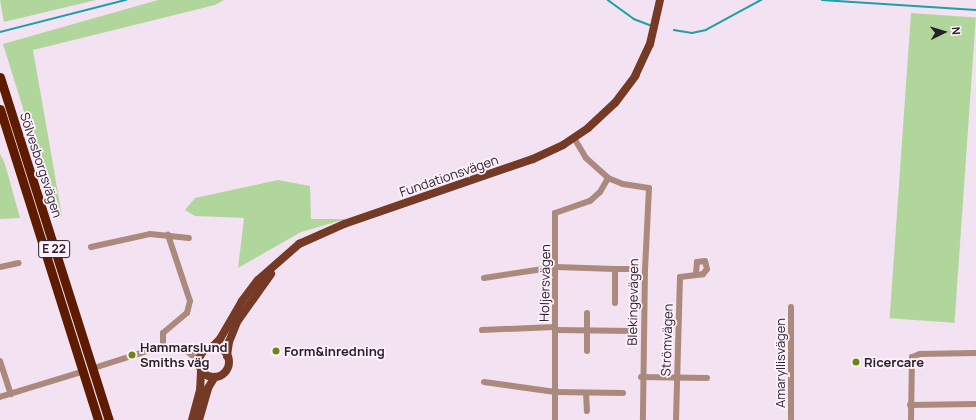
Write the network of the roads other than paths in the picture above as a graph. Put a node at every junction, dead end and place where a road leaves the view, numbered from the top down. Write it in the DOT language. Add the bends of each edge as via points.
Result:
graph roads {
  1 [pos="660,0"];
  2 [pos="0,78"];
  3 [pos="0,109"];
  4 [pos="574,138"];
  5 [pos="608,178"];
  6 [pos="329,230"];
  7 [pos="168,235"];
  8 [pos="189,238"];
  9 [pos="91,248"];
  10 [pos="19,263"];
  11 [pos="0,267"];
  12 [pos="556,267"];
  13 [pos="615,269"];
  14 [pos="635,269"];
  15 [pos="696,274"];
  16 [pos="484,278"];
  17 [pos="615,303"];
  18 [pos="791,307"];
  19 [pos="587,313"];
  20 [pos="555,329"];
  21 [pos="482,330"];
  22 [pos="587,331"];
  23 [pos="634,331"];
  24 [pos="163,347"];
  25 [pos="181,349"];
  26 [pos="208,349"];
  27 [pos="587,351"];
  28 [pos="976,353"];
  29 [pos="227,356"];
  30 [pos="0,361"];
  31 [pos="200,365"];
  32 [pos="97,367"];
  33 [pos="78,373"];
  34 [pos="215,377"];
  35 [pos="641,377"];
  36 [pos="676,378"];
  37 [pos="707,378"];
  38 [pos="484,382"];
  39 [pos="555,392"];
  40 [pos="586,393"];
  41 [pos="623,393"];
  42 [pos="11,394"];
  43 [pos="0,397"];
  44 [pos="976,404"];
  45 [pos="910,405"];
  46 [pos="586,411"];
  47 [pos="98,420"];
  48 [pos="108,420"];
  49 [pos="192,420"];
  50 [pos="199,420"];
  51 [pos="555,420"];
  52 [pos="639,420"];
  53 [pos="643,420"];
  54 [pos="676,420"];
  55 [pos="791,420"];
  56 [pos="911,420"];
  1 -- 4 [label="main road" via="650,44 632,81 606,112"];
  2 -- 48 [label="highway, Sölvesborgsvägen / E 22"];
  3 -- 47 [label="highway, Sölvesborgsvägen / E 22"];
  4 -- 5 [label="street, Blekingevägen" via="586,158"];
  4 -- 6 [label="main road, Fundationsvägen" via="533,159"];
  5 -- 12 [label="street, Holjersvägen" via="600,192 590,201 555,213"];
  5 -- 35 [label="street, Blekingevägen" via="623,184 647,188"];
  6 -- 26 [label="main road, Fundationsvägen" via="299,244 267,270 242,301 220,339"];
  6 -- 29 [label="main road, Fundationsvägen" via="288,258 262,284 233,329"];
  7 -- 8 [label="street"];
  7 -- 9 [label="street" via="150,234"];
  7 -- 24 [label="street" via="190,301 187,313 163,333"];
  10 -- 11 [label="street"];
  12 -- 13 [label="street"];
  12 -- 16 [label="street"];
  12 -- 20 [label="street, Holjersvägen"];
  13 -- 14 [label="street"];
  13 -- 17 [label="street"];
  15 -- 36 [label="street, Strömvägen" via="680,277"];
  18 -- 55 [label="street, Amaryllisvägen"];
  19 -- 22 [label="street"];
  20 -- 21 [label="street"];
  20 -- 22 [label="street"];
  20 -- 39 [label="street, Holjersvägen"];
  22 -- 23 [label="street"];
  22 -- 27 [label="street"];
  24 -- 25 [label="street"];
  24 -- 32 [label="street"];
  25 -- 26 [label="street"];
  25 -- 31 [label="street" via="196,356"];
  26 -- 29 [label="main road" via="219,349"];
  26 -- 31 [label="main road"];
  28 -- 45 [label="street" via="920,354 912,357"];
  29 -- 34 [label="main road" via="226,370"];
  30 -- 42 [label="street"];
  31 -- 34 [label="main road" via="206,375"];
  31 -- 49 [label="main road" via="200,391"];
  33 -- 42 [label="street"];
  34 -- 50 [label="main road" via="208,388"];
  35 -- 36 [label="street"];
  35 -- 52 [label="street, Blekingevägen"];
  35 -- 53 [label="street, Blekingevägen"];
  36 -- 37 [label="street"];
  36 -- 54 [label="street, Strömvägen"];
  38 -- 39 [label="street"];
  39 -- 40 [label="street"];
  39 -- 51 [label="street, Holjersvägen"];
  40 -- 41 [label="street"];
  40 -- 46 [label="street"];
  42 -- 43 [label="street"];
  44 -- 45 [label="street"];
  45 -- 56 [label="street"];
}
